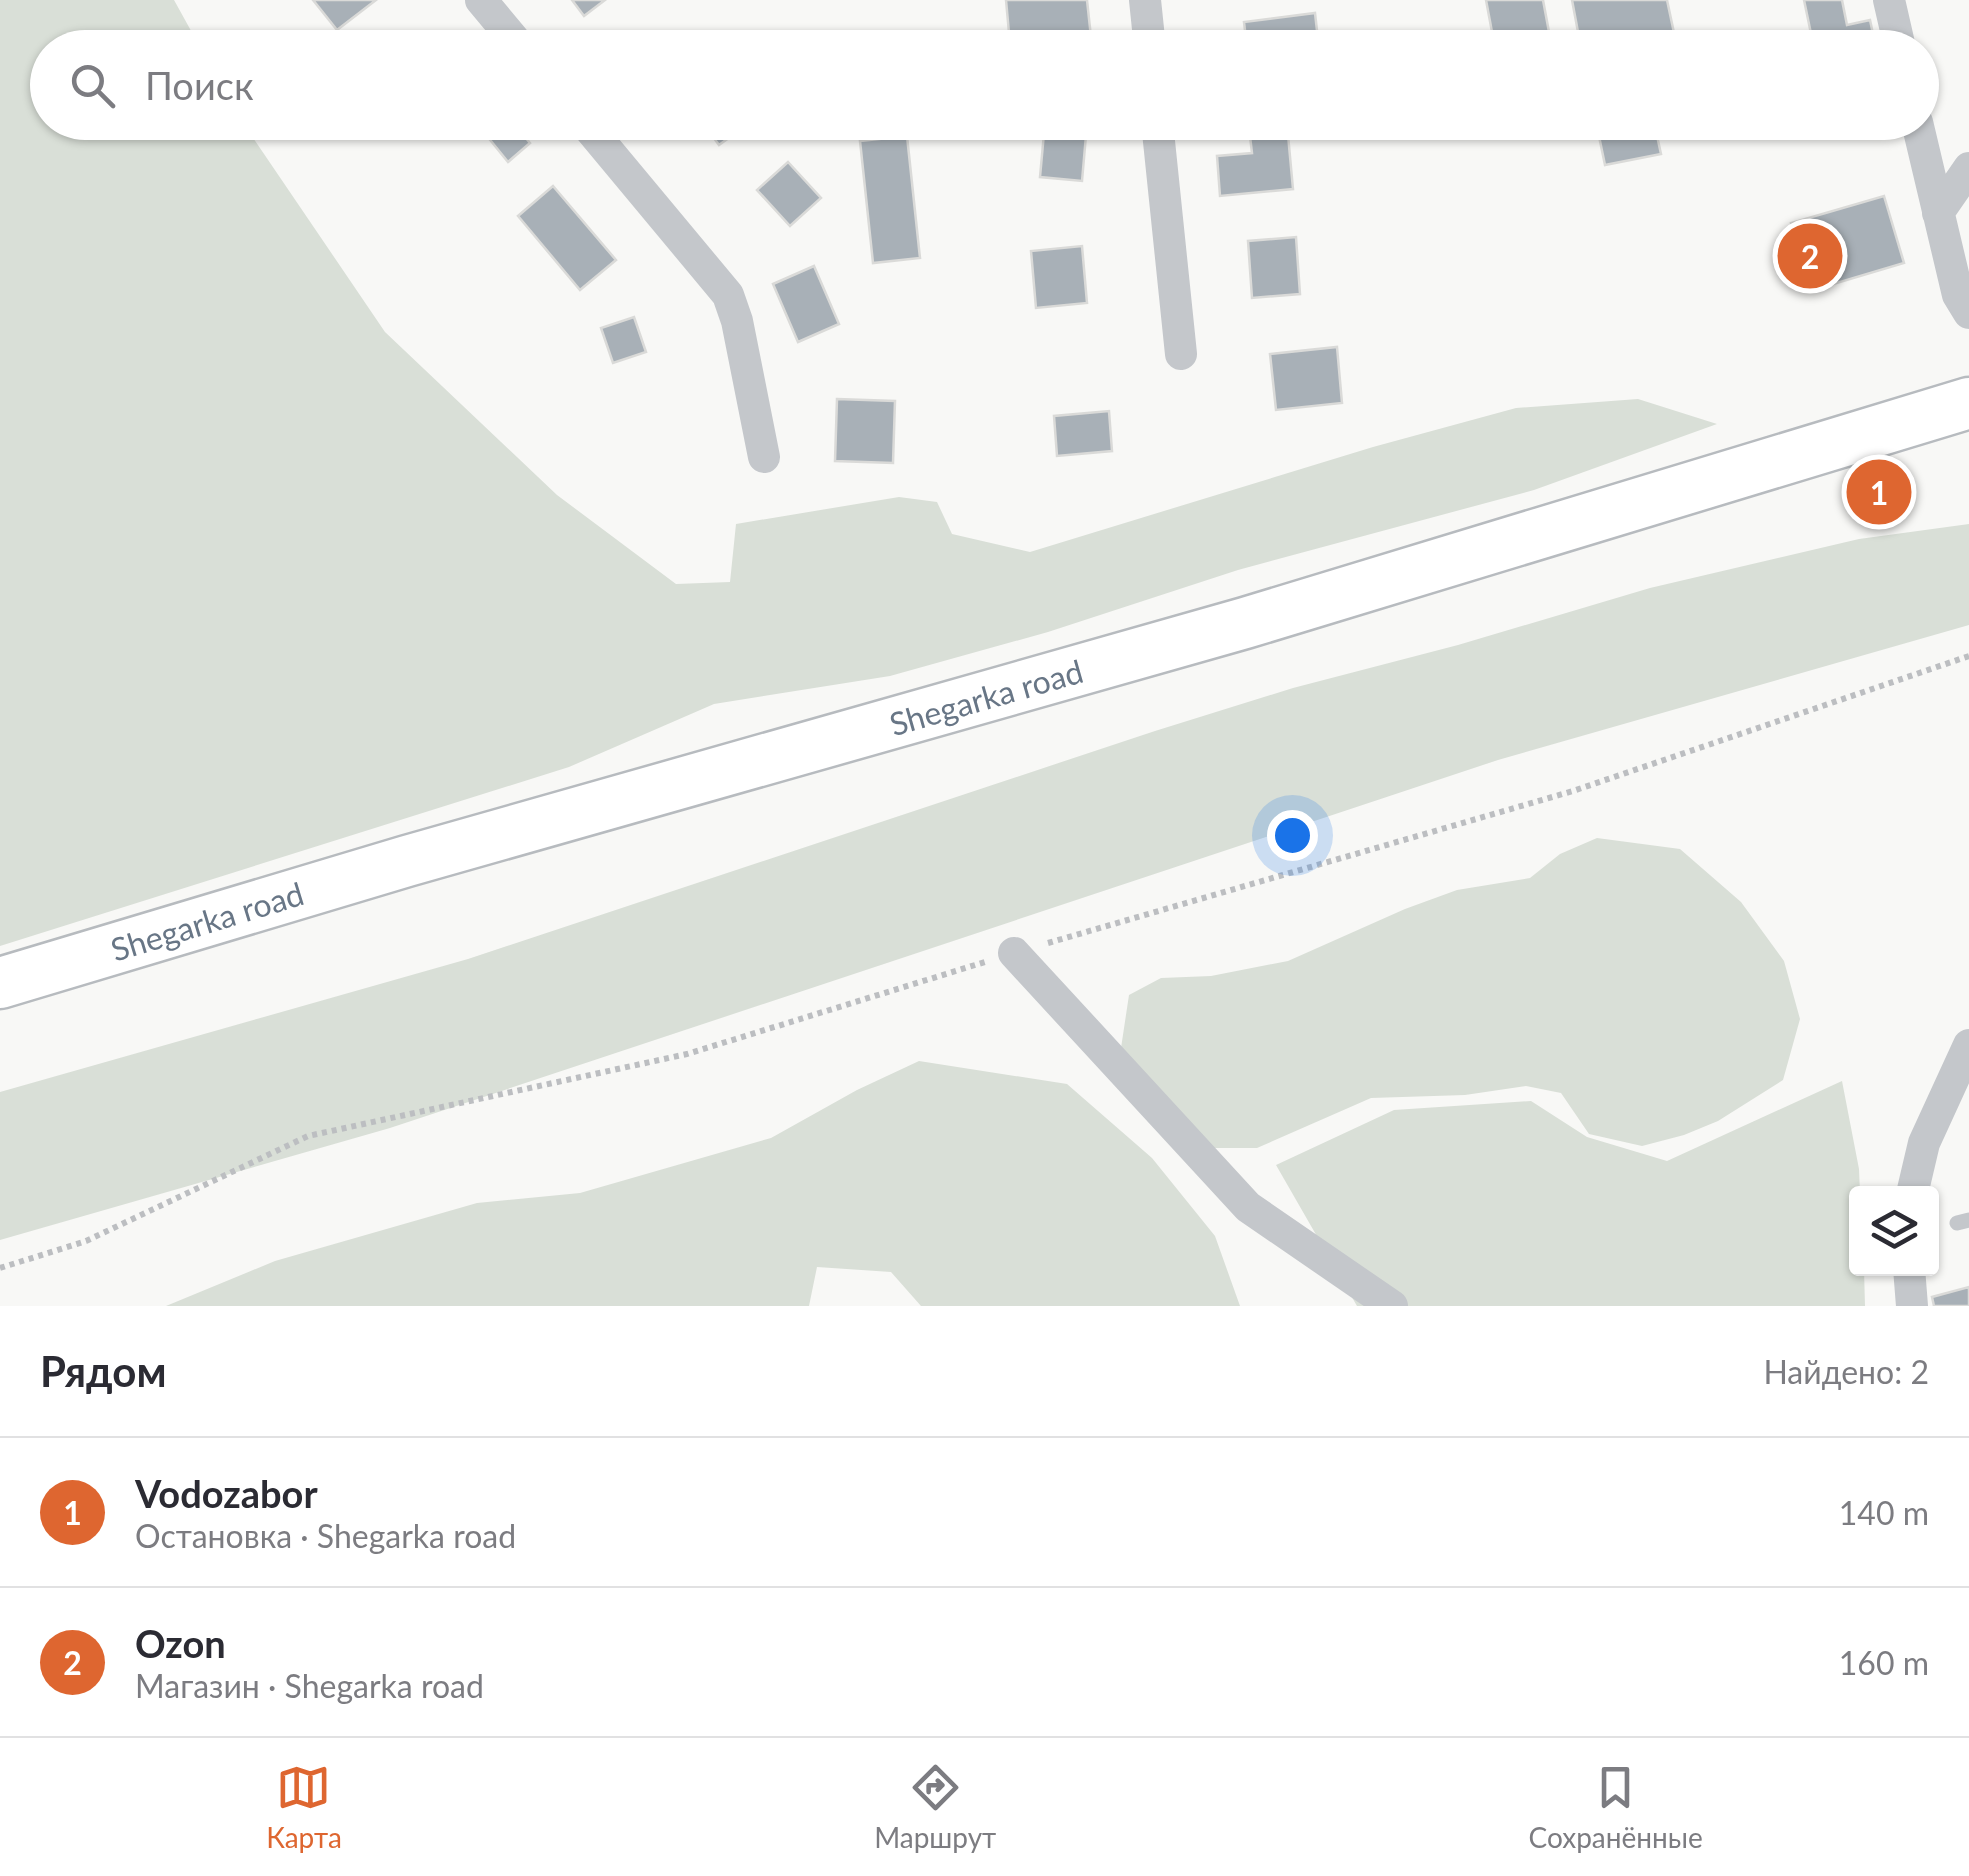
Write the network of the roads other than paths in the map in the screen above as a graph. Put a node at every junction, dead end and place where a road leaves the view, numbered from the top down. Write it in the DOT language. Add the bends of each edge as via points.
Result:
graph roads {
  1 [pos="482,0"];
  2 [pos="1145,0"];
  3 [pos="1889,0"];
  4 [pos="506,30"];
  5 [pos="1148,30"];
  6 [pos="1896,30"];
  7 [pos="599,140"];
  8 [pos="1160,140"];
  9 [pos="1921,140"];
  10 [pos="1969,168"];
  11 [pos="1938,213"];
  12 [pos="1969,313"];
  13 [pos="1181,354"];
  14 [pos="1969,403"];
  15 [pos="764,457"];
  16 [pos="1014,954"];
  17 [pos="0,983"];
  18 [pos="1969,1045"];
  19 [pos="1914,1186"];
  20 [pos="1910,1276"];
  21 [pos="1392,1306"];
  22 [pos="1912,1306"];
  1 -- 4 [label="street"];
  2 -- 5 [label="street"];
  3 -- 6 [label="street"];
  7 -- 15 [label="street" via="728,294"];
  8 -- 13 [label="street"];
  9 -- 11 [label="street"];
  10 -- 11 [label="street"];
  11 -- 12 [label="street" via="1958,295"];
  14 -- 17 [label="main road, Shegarka road" via="1245,623"];
  16 -- 21 [label="street" via="1248,1207"];
  18 -- 19 [label="street" via="1924,1143"];
  20 -- 22 [label="street"];
}
